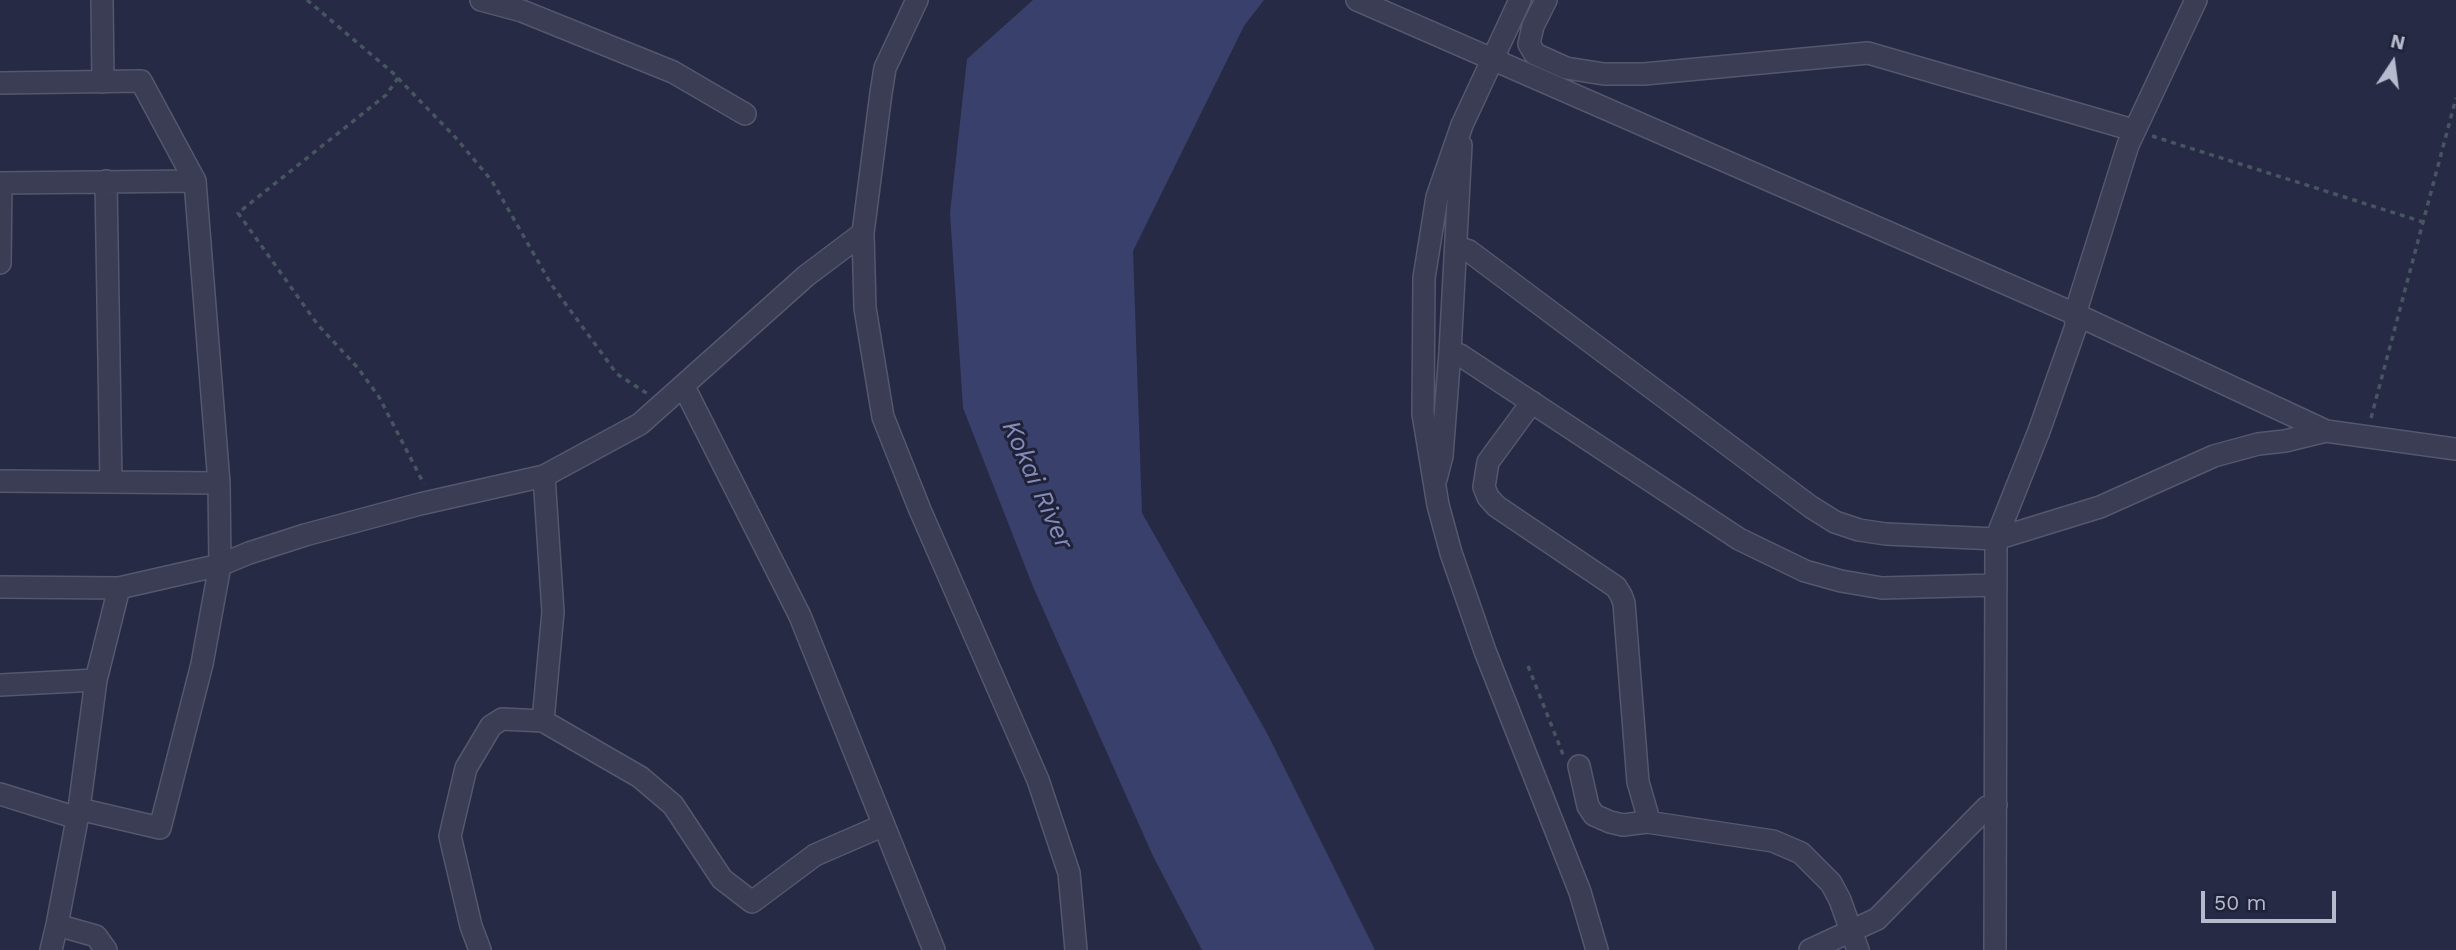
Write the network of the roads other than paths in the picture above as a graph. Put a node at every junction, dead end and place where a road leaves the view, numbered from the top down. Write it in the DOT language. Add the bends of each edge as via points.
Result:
graph roads {
  1 [pos="102,0"];
  2 [pos="481,0"];
  3 [pos="917,0"];
  4 [pos="1356,0"];
  5 [pos="1520,0"];
  6 [pos="1546,0"];
  7 [pos="2196,0"];
  8 [pos="1485,56"];
  9 [pos="103,82"];
  10 [pos="0,83"];
  11 [pos="745,114"];
  12 [pos="1462,125"];
  13 [pos="2133,130"];
  14 [pos="106,181"];
  15 [pos="195,181"];
  16 [pos="0,183"];
  17 [pos="863,233"];
  18 [pos="1463,249"];
  19 [pos="0,263"];
  20 [pos="2075,314"];
  21 [pos="1455,353"];
  22 [pos="684,387"];
  23 [pos="1532,402"];
  24 [pos="2326,431"];
  25 [pos="2456,449"];
  26 [pos="544,476"];
  27 [pos="0,481"];
  28 [pos="111,482"];
  29 [pos="219,484"];
  30 [pos="1434,488"];
  31 [pos="1996,540"];
  32 [pos="220,565"];
  33 [pos="1995,585"];
  34 [pos="0,587"];
  35 [pos="119,588"];
  36 [pos="96,680"];
  37 [pos="0,685"];
  38 [pos="543,722"];
  39 [pos="1578,766"];
  40 [pos="0,794"];
  41 [pos="1996,805"];
  42 [pos="78,814"];
  43 [pos="1647,822"];
  44 [pos="884,825"];
  45 [pos="57,925"];
  46 [pos="1854,941"];
  47 [pos="51,950"];
  48 [pos="106,950"];
  49 [pos="480,950"];
  50 [pos="934,950"];
  51 [pos="1076,950"];
  52 [pos="1597,950"];
  53 [pos="1810,950"];
  54 [pos="1994,950"];
  1 -- 9 [label="street"];
  2 -- 11 [label="street" via="522,11 673,72"];
  3 -- 17 [label="street" via="885,68"];
  4 -- 8 [label="street"];
  5 -- 8 [label="street"];
  6 -- 13 [label="street" via="1529,38 1531,48 1555,64 1583,71 1644,74 1867,53"];
  7 -- 13 [label="street"];
  8 -- 12 [label="street"];
  8 -- 20 [label="street"];
  9 -- 10 [label="street"];
  9 -- 15 [label="street" via="141,82"];
  12 -- 18 [label="street"];
  12 -- 30 [label="street" via="1437,197 1424,278 1423,414"];
  13 -- 20 [label="street"];
  14 -- 15 [label="street"];
  14 -- 16 [label="street"];
  14 -- 28 [label="street"];
  15 -- 29 [label="street"];
  16 -- 19 [label="street"];
  17 -- 22 [label="street" via="806,276"];
  17 -- 51 [label="street" via="865,308 883,417 1038,780 1069,873"];
  18 -- 21 [label="street"];
  18 -- 31 [label="street" via="1835,523 1886,534"];
  20 -- 24 [label="street"];
  20 -- 31 [label="street" via="2076,326"];
  21 -- 23 [label="street"];
  21 -- 30 [label="street"];
  22 -- 26 [label="street" via="640,424"];
  22 -- 44 [label="street" via="800,615"];
  23 -- 33 [label="street" via="1739,540 1805,571 1882,588"];
  23 -- 43 [label="street" via="1488,462 1485,487 1496,506 1616,587 1621,595 1638,782"];
  24 -- 25 [label="street"];
  24 -- 31 [label="street" via="2214,456 2100,507"];
  26 -- 32 [label="street" via="305,535"];
  26 -- 38 [label="street" via="553,612"];
  27 -- 28 [label="street"];
  28 -- 29 [label="street"];
  29 -- 32 [label="street"];
  30 -- 52 [label="street" via="1485,651 1570,867"];
  31 -- 33 [label="street"];
  32 -- 35 [label="street"];
  32 -- 42 [label="street" via="202,664 160,828"];
  33 -- 41 [label="street"];
  34 -- 35 [label="street"];
  35 -- 36 [label="street"];
  36 -- 37 [label="street"];
  36 -- 42 [label="street"];
  38 -- 44 [label="street" via="640,778 673,805 722,879 752,902 815,855"];
  38 -- 49 [label="street" via="502,719 491,726 466,768 450,836"];
  39 -- 43 [label="street" via="1594,815 1623,825"];
  40 -- 42 [label="street"];
  41 -- 46 [label="street" via="1987,807"];
  41 -- 54 [label="street"];
  42 -- 45 [label="street"];
  43 -- 46 [label="street" via="1786,845 1801,853 1831,883"];
  44 -- 50 [label="street"];
  45 -- 47 [label="street"];
  45 -- 48 [label="street" via="96,936"];
  46 -- 53 [label="street"];
}
